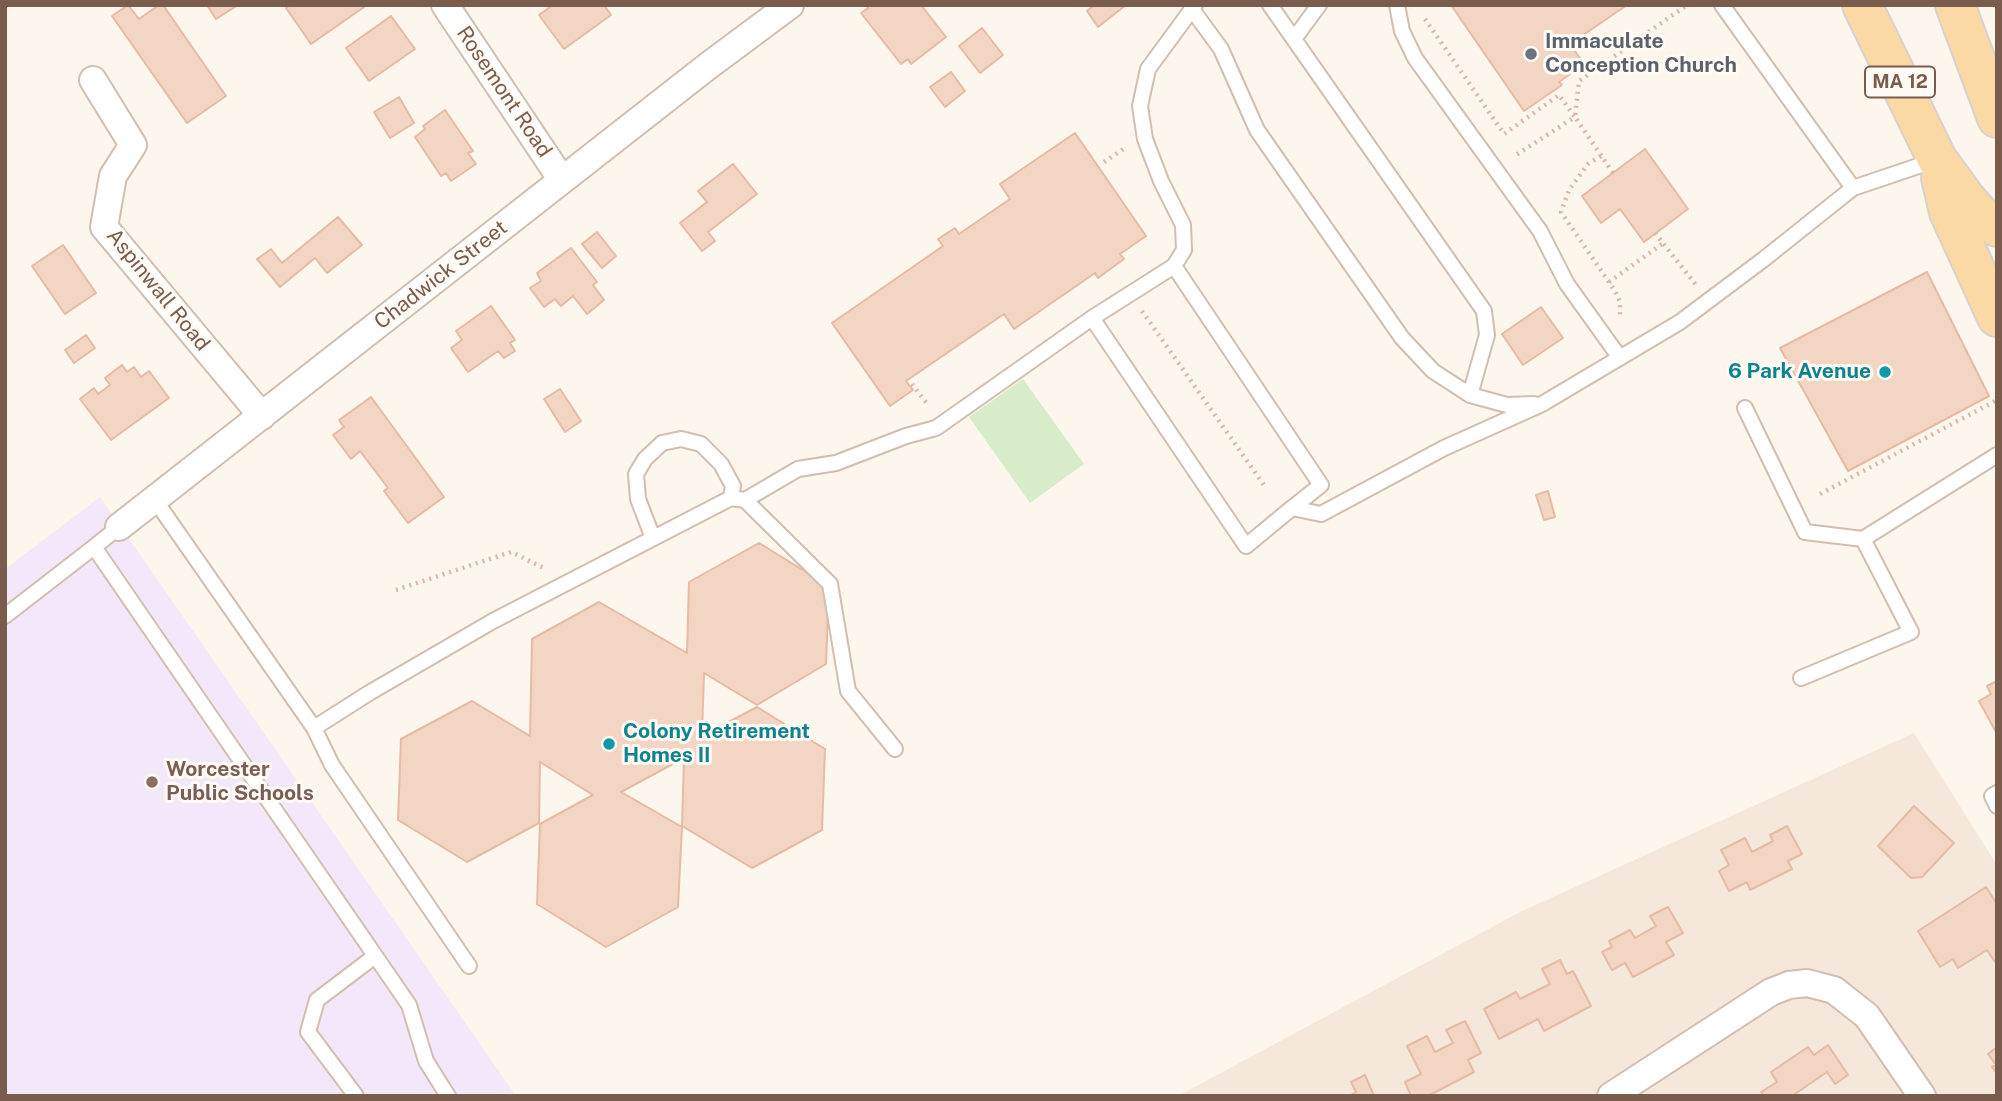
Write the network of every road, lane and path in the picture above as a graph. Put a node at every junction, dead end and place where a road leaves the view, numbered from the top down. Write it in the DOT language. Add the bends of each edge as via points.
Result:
graph roads {
  1 [pos="445,5"];
  2 [pos="790,5"];
  3 [pos="1270,5"];
  4 [pos="1319,5"];
  5 [pos="1397,5"];
  6 [pos="1687,5"];
  7 [pos="1722,5"];
  8 [pos="1862,5"];
  9 [pos="1955,5"];
  10 [pos="1961,5"];
  11 [pos="1193,7"];
  12 [pos="1418,9"];
  13 [pos="1294,39"];
  14 [pos="1985,61"];
  15 [pos="93,80"];
  16 [pos="1575,117"];
  17 [pos="1997,118"];
  18 [pos="1516,155"];
  19 [pos="1601,156"];
  20 [pos="1937,159"];
  21 [pos="1131,160"];
  22 [pos="1104,162"];
  23 [pos="1613,173"];
  24 [pos="562,180"];
  25 [pos="1853,188"];
  26 [pos="1997,227"];
  27 [pos="1655,233"];
  28 [pos="1662,244"];
  29 [pos="1174,266"];
  30 [pos="1707,281"];
  31 [pos="1609,282"];
  32 [pos="1130,294"];
  33 [pos="1997,317"];
  34 [pos="1092,318"];
  35 [pos="1619,318"];
  36 [pos="1620,358"];
  37 [pos="912,384"];
  38 [pos="1470,395"];
  39 [pos="1997,400"];
  40 [pos="1542,404"];
  41 [pos="1745,408"];
  42 [pos="934,412"];
  43 [pos="262,416"];
  44 [pos="1997,456"];
  45 [pos="1266,488"];
  46 [pos="1820,494"];
  47 [pos="738,499"];
  48 [pos="155,500"];
  49 [pos="1292,508"];
  50 [pos="119,527"];
  51 [pos="653,538"];
  52 [pos="1863,539"];
  53 [pos="93,547"];
  54 [pos="572,580"];
  55 [pos="396,590"];
  56 [pos="5,616"];
  57 [pos="1801,678"];
  58 [pos="314,728"];
  59 [pos="895,749"];
  60 [pos="1997,793"];
  61 [pos="1997,806"];
  62 [pos="375,956"];
  63 [pos="469,966"];
  64 [pos="356,1096"];
  65 [pos="448,1096"];
  66 [pos="1611,1096"];
  67 [pos="1922,1096"];
  1 -- 24 [label="street, Rosemont Road"];
  2 -- 24 [label="street, Chadwick Street"];
  3 -- 13 [label="lane"];
  4 -- 13 [label="lane"];
  5 -- 36 [label="lane" via="1402,32 1415,58 1541,231 1567,284"];
  6 -- 16 [label="path" via="1579,81"];
  7 -- 25 [label="lane"];
  8 -- 20 [label="main road, MA 12"];
  9 -- 14 [label="main road"];
  10 -- 14 [label="main road"];
  11 -- 29 [label="lane" via="1147,69 1140,106 1145,139 1183,225 1184,250"];
  11 -- 38 [label="lane" via="1221,49 1257,130 1402,338 1433,372"];
  12 -- 16 [label="path" via="1504,134 1559,95"];
  13 -- 38 [label="lane" via="1485,311 1487,335"];
  14 -- 17 [label="main road"];
  15 -- 43 [label="street, Aspinwall Road" via="133,145 113,176 104,227"];
  16 -- 18 [label="path"];
  16 -- 19 [label="path"];
  19 -- 23 [label="path"];
  19 -- 31 [label="path" via="1588,164 1569,190 1561,212"];
  20 -- 25 [label="lane"];
  20 -- 26 [label="main road" via="1966,199"];
  20 -- 33 [label="main road, MA 12" via="1949,212"];
  21 -- 22 [label="path" via="1125,148"];
  24 -- 43 [label="street, Chadwick Street"];
  25 -- 36 [label="lane" via="1680,322"];
  27 -- 28 [label="path"];
  28 -- 30 [label="path" via="1698,287"];
  28 -- 31 [label="path"];
  29 -- 32 [label="lane"];
  29 -- 49 [label="lane" via="1321,485"];
  31 -- 35 [label="path" via="1620,302"];
  32 -- 34 [label="lane"];
  32 -- 45 [label="path"];
  34 -- 47 [label="lane" via="936,428 836,463 798,469"];
  34 -- 49 [label="lane" via="1246,546"];
  36 -- 40 [label="lane"];
  37 -- 42 [label="path"];
  38 -- 40 [label="lane" via="1507,405"];
  39 -- 46 [label="path"];
  40 -- 49 [label="lane" via="1444,448 1321,514"];
  41 -- 52 [label="lane" via="1805,532"];
  43 -- 48 [label="street, Chadwick Street"];
  44 -- 52 [label="lane"];
  47 -- 51 [label="lane"];
  47 -- 51 [label="lane" via="721,464 701,444 681,439 662,443 636,474 638,499"];
  47 -- 59 [label="lane" via="830,584 848,691"];
  48 -- 50 [label="street, Chadwick Street"];
  48 -- 58 [label="lane"];
  50 -- 53 [label="lane, Chadwick Street"];
  51 -- 54 [label="lane"];
  52 -- 57 [label="lane" via="1911,632"];
  53 -- 56 [label="lane, Chadwick Street"];
  53 -- 62 [label="lane"];
  54 -- 55 [label="path" via="511,552"];
  54 -- 58 [label="lane"];
  58 -- 63 [label="lane" via="332,765"];
  60 -- 61 [label="lane" via="1992,796"];
  62 -- 64 [label="lane" via="317,1000 308,1031"];
  62 -- 65 [label="lane" via="409,1005 426,1061"];
  66 -- 67 [label="street" via="1770,992 1807,983 1834,990 1867,1016"];
}
